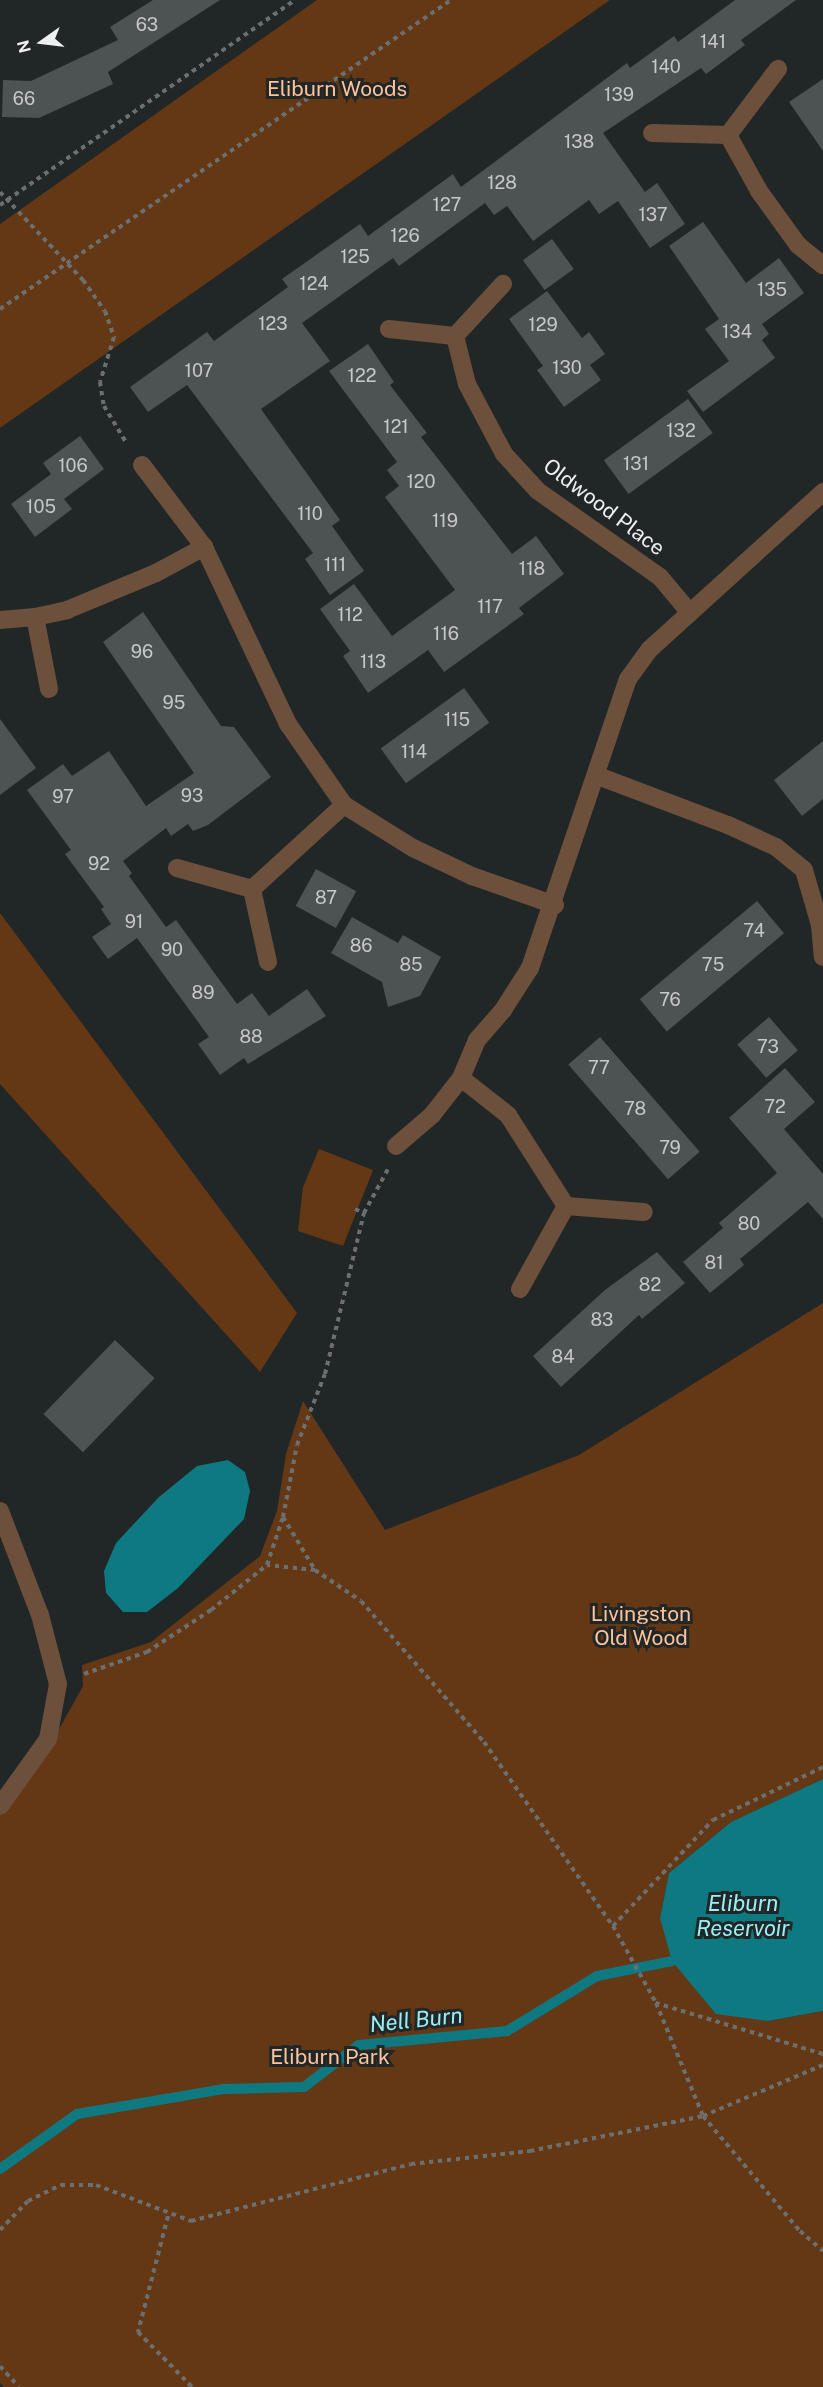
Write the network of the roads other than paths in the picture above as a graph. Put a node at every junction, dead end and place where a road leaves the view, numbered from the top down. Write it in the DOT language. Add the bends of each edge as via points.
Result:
graph roads {
  1 [pos="778,69"];
  2 [pos="652,133"];
  3 [pos="728,135"];
  4 [pos="823,265"];
  5 [pos="504,284"];
  6 [pos="389,329"];
  7 [pos="455,336"];
  8 [pos="142,465"];
  9 [pos="823,492"];
  10 [pos="204,547"];
  11 [pos="690,613"];
  12 [pos="35,618"];
  13 [pos="0,620"];
  14 [pos="49,689"];
  15 [pos="598,776"];
  16 [pos="345,805"];
  17 [pos="177,868"];
  18 [pos="252,889"];
  19 [pos="555,905"];
  20 [pos="823,957"];
  21 [pos="268,962"];
  22 [pos="461,1078"];
  23 [pos="396,1146"];
  24 [pos="566,1206"];
  25 [pos="644,1212"];
  26 [pos="519,1289"];
  27 [pos="0,1511"];
  28 [pos="0,1806"];
  1 -- 3 [label="street"];
  2 -- 3 [label="street"];
  3 -- 4 [label="street" via="759,191 791,236"];
  5 -- 7 [label="street"];
  6 -- 7 [label="street"];
  7 -- 11 [label="street, Oldwood Place" via="467,384 504,454 538,491 660,577"];
  8 -- 10 [label="street"];
  9 -- 11 [label="street"];
  10 -- 12 [label="street" via="156,573 67,610"];
  10 -- 16 [label="street" via="288,724"];
  11 -- 15 [label="street" via="650,649 628,679"];
  12 -- 13 [label="street"];
  12 -- 14 [label="street"];
  15 -- 19 [label="street"];
  15 -- 20 [label="street" via="776,847 804,870 820,925"];
  16 -- 18 [label="street"];
  16 -- 19 [label="street" via="412,848 472,876"];
  17 -- 18 [label="street"];
  18 -- 21 [label="street"];
  19 -- 22 [label="street" via="530,968 503,1010 477,1040"];
  22 -- 23 [label="street" via="432,1115"];
  22 -- 24 [label="street" via="508,1114"];
  24 -- 25 [label="street"];
  24 -- 26 [label="street"];
  27 -- 28 [label="street" via="39,1615 58,1683 48,1739"];
}
